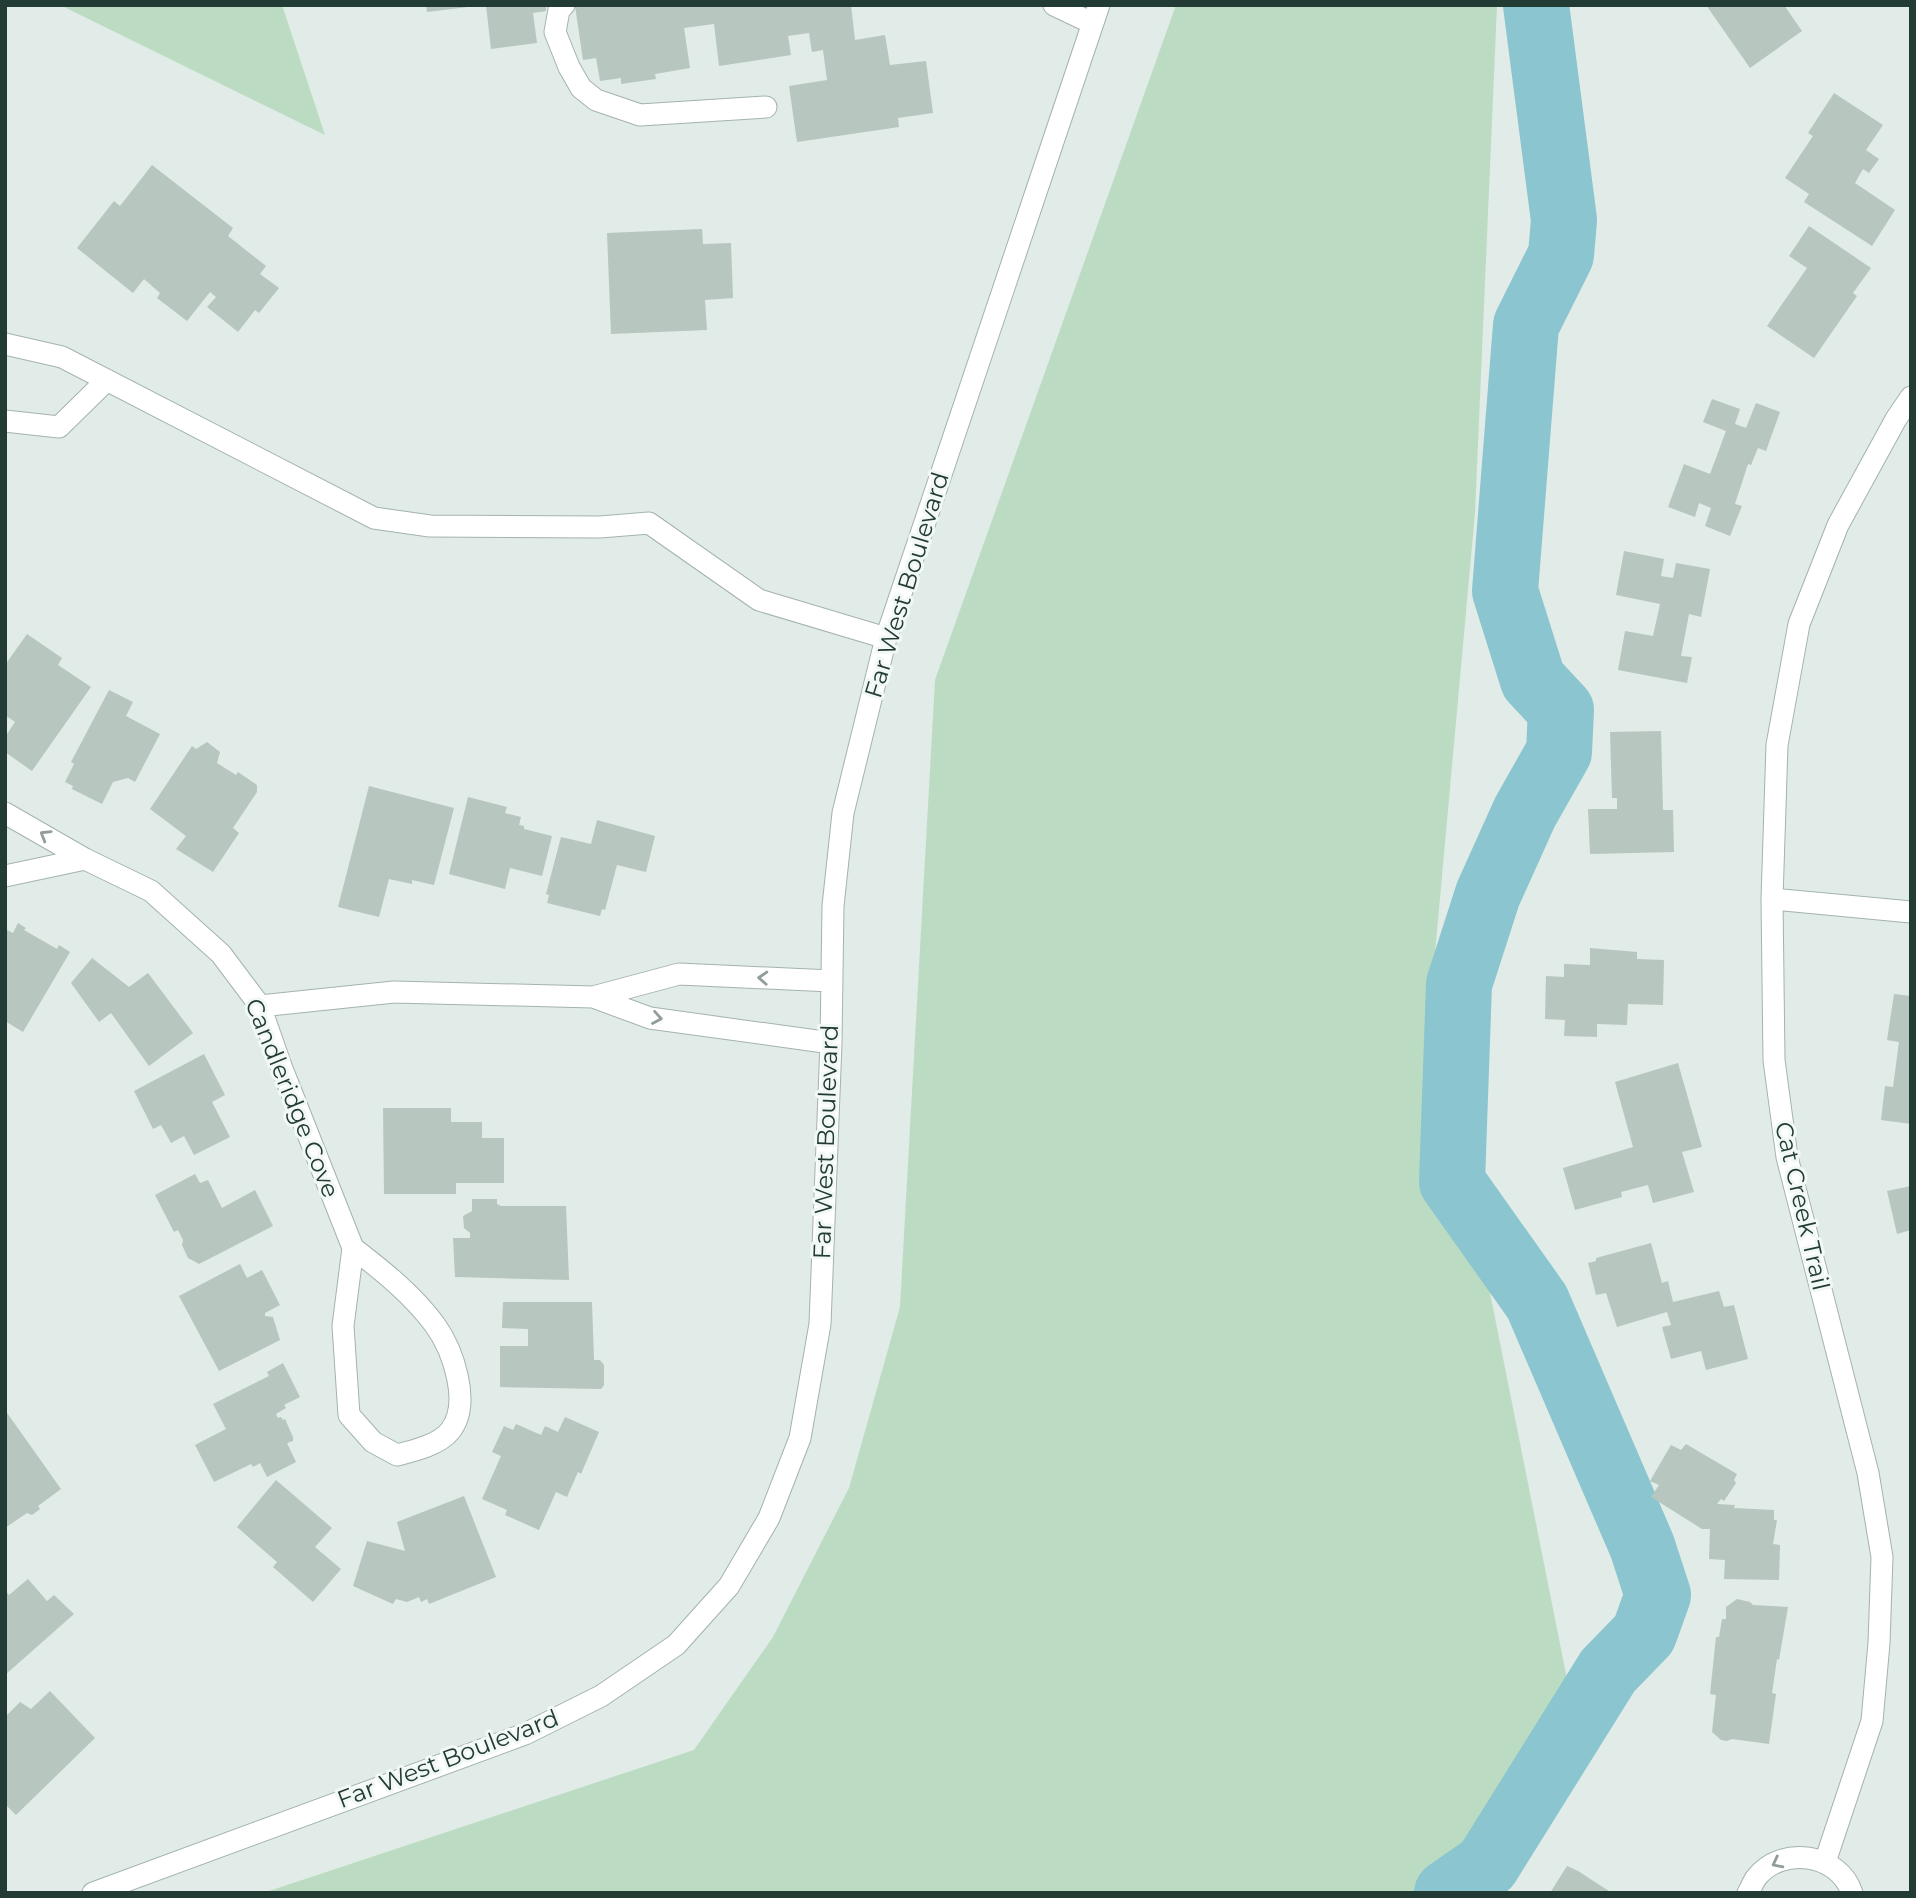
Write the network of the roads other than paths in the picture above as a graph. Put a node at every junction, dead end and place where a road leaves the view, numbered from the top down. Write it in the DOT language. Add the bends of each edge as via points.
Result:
graph roads {
  1 [pos="564,5"];
  2 [pos="1054,5"];
  3 [pos="1096,14"];
  4 [pos="766,107"];
  5 [pos="5,344"];
  6 [pos="107,380"];
  7 [pos="1911,397"];
  8 [pos="5,421"];
  9 [pos="886,638"];
  10 [pos="5,813"];
  11 [pos="85,859"];
  12 [pos="5,876"];
  13 [pos="1772,899"];
  14 [pos="1911,912"];
  15 [pos="831,981"];
  16 [pos="593,997"];
  17 [pos="260,1006"];
  18 [pos="831,1043"];
  19 [pos="353,1248"];
  20 [pos="1825,1862"];
  21 [pos="93,1893"];
  22 [pos="1748,1893"];
  23 [pos="1852,1893"];
  1 -- 4 [label="street" via="555,32 581,88 596,100 640,115"];
  2 -- 3 [label="street"];
  3 -- 9 [label="street, Far West Boulevard"];
  5 -- 6 [label="street" via="62,357"];
  6 -- 8 [label="street" via="59,427"];
  6 -- 9 [label="street" via="374,518 430,526 649,523 759,600"];
  7 -- 13 [label="street, Cat Creek Trail" via="1838,525 1799,624 1777,746"];
  9 -- 15 [label="street, Far West Boulevard" via="843,813"];
  11 -- 10 [label="street, Candleridge Cove, one-way"];
  11 -- 12 [label="street"];
  11 -- 17 [label="street, Candleridge Cove" via="151,891 220,954"];
  13 -- 14 [label="street"];
  13 -- 20 [label="street, Cat Creek Trail" via="1774,1060 1787,1157 1868,1473 1882,1557 1872,1721"];
  15 -- 16 [label="street, one-way" via="679,974"];
  15 -- 18 [label="street, Far West Boulevard"];
  16 -- 17 [label="street" via="394,992"];
  16 -- 18 [label="street, one-way" via="650,1018"];
  17 -- 19 [label="street, Candleridge Cove"];
  18 -- 21 [label="street, Far West Boulevard" via="820,1324 800,1438 769,1518 729,1586 676,1645 601,1696 525,1734"];
  19 -- 19 [label="street, Candleridge Cove" via="390,1276 436,1326 455,1366 462,1402 450,1431 422,1449 397,1455 373,1442 349,1415 342,1326"];
  20 -- 22 [label="street, one-way" via="1807,1857 1780,1861 1757,1877"];
  20 -- 23 [label="street" via="1840,1873"];
}
